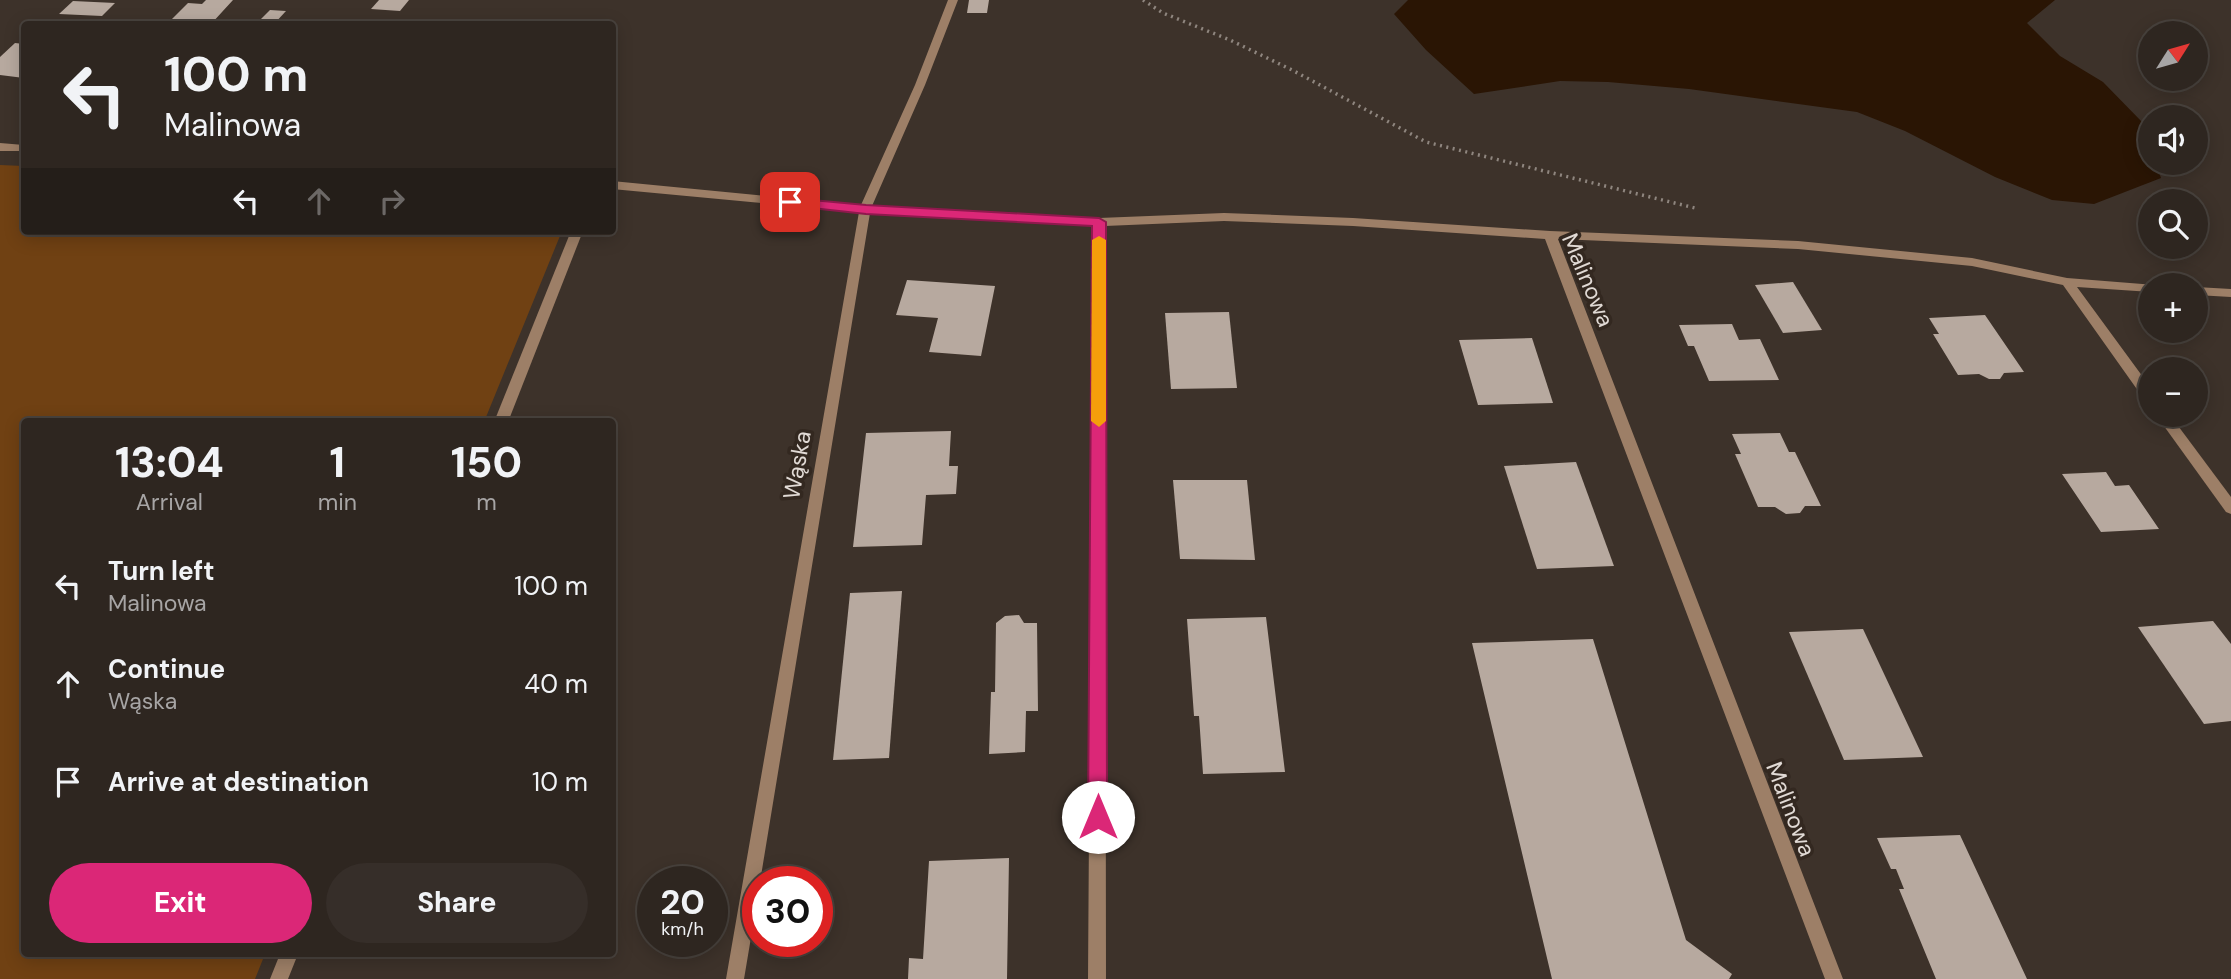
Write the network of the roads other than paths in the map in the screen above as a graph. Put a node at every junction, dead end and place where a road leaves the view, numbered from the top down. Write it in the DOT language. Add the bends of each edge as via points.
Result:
graph roads {
  1 [pos="953,0"];
  2 [pos="0,147"];
  3 [pos="21,148"];
  4 [pos="616,185"];
  5 [pos="866,209"];
  6 [pos="1099,222"];
  7 [pos="575,235"];
  8 [pos="1550,235"];
  9 [pos="2067,282"];
  10 [pos="2138,287"];
  11 [pos="2208,291"];
  12 [pos="2231,293"];
  13 [pos="2138,380"];
  14 [pos="503,418"];
  15 [pos="2172,427"];
  16 [pos="2231,508"];
  17 [pos="288,957"];
  18 [pos="279,979"];
  19 [pos="736,979"];
  20 [pos="1097,979"];
  21 [pos="1834,979"];
  1 -- 5 [label="street, Wąska"];
  2 -- 3 [label="street"];
  4 -- 5 [label="street"];
  5 -- 6 [label="street, Malinowa"];
  5 -- 19 [label="street, Wąska"];
  6 -- 8 [label="street, Malinowa" via="1224,217"];
  6 -- 20 [label="street"];
  7 -- 14 [label="street"];
  8 -- 9 [label="street" via="1798,245 1972,262"];
  8 -- 21 [label="street, Malinowa"];
  9 -- 10 [label="street"];
  9 -- 13 [label="street"];
  11 -- 12 [label="street"];
  15 -- 16 [label="street"];
  17 -- 18 [label="street"];
}
